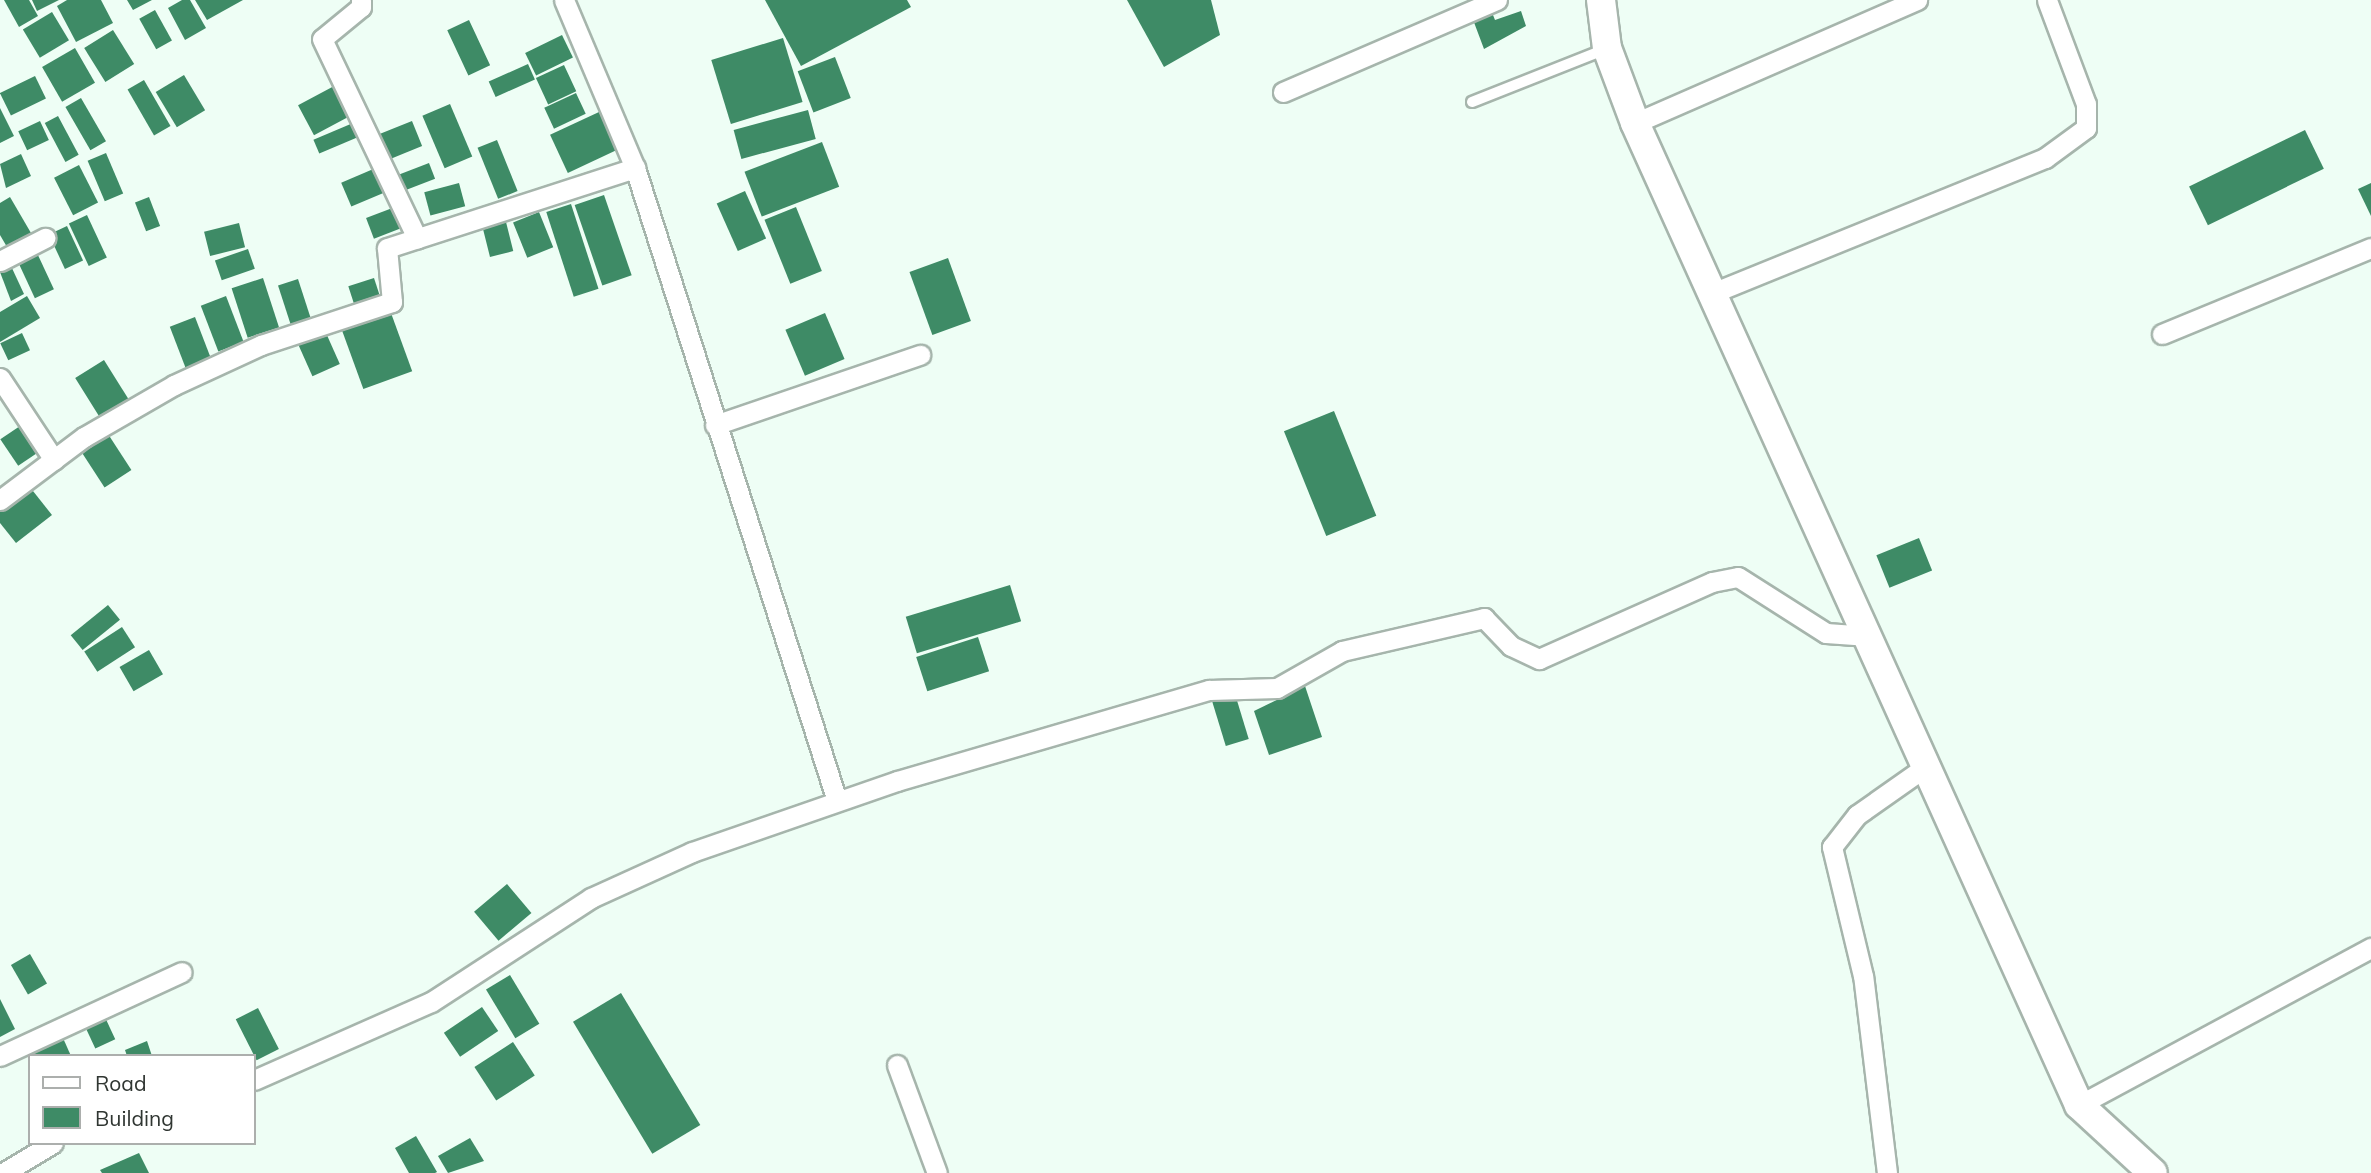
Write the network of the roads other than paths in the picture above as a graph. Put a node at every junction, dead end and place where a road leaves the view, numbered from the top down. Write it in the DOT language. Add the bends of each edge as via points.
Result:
graph roads {
  1 [pos="361,0"];
  2 [pos="564,0"];
  3 [pos="1497,0"];
  4 [pos="1601,0"];
  5 [pos="1917,0"];
  6 [pos="2047,0"];
  7 [pos="1607,48"];
  8 [pos="1283,92"];
  9 [pos="1472,102"];
  10 [pos="1635,123"];
  11 [pos="635,169"];
  12 [pos="45,238"];
  13 [pos="417,238"];
  14 [pos="2371,248"];
  15 [pos="0,261"];
  16 [pos="1710,294"];
  17 [pos="2162,334"];
  18 [pos="920,355"];
  19 [pos="0,378"];
  20 [pos="715,425"];
  21 [pos="54,460"];
  22 [pos="0,500"];
  23 [pos="1865,636"];
  24 [pos="1925,767"];
  25 [pos="837,801"];
  26 [pos="2371,948"];
  27 [pos="182,972"];
  28 [pos="0,1056"];
  29 [pos="897,1065"];
  30 [pos="256,1079"];
  31 [pos="2079,1105"];
  32 [pos="50,1145"];
  33 [pos="10,1171"];
  34 [pos="937,1173"];
  35 [pos="1887,1173"];
  36 [pos="2152,1173"];
  1 -- 13 [label="street" via="360,8 322,38"];
  2 -- 11 [label="street"];
  3 -- 8 [label="street"];
  4 -- 7 [label="street"];
  5 -- 10 [label="street"];
  6 -- 16 [label="street" via="2086,104 2086,128 2045,158"];
  7 -- 9 [label="lane"];
  7 -- 10 [label="street"];
  10 -- 16 [label="street"];
  11 -- 13 [label="street"];
  11 -- 20 [label="street"];
  12 -- 15 [label="street"];
  13 -- 21 [label="street" via="387,248 391,302 261,345 174,385"];
  14 -- 17 [label="street"];
  16 -- 23 [label="street"];
  18 -- 20 [label="street"];
  19 -- 21 [label="street"];
  20 -- 25 [label="street"];
  21 -- 22 [label="street"];
  23 -- 24 [label="street"];
  23 -- 25 [label="street" via="1826,633 1738,578 1712,582 1539,659 1511,646 1484,618 1342,651 1278,688 1209,690"];
  24 -- 31 [label="street"];
  24 -- 35 [label="street" via="1857,815 1832,847 1863,976"];
  25 -- 30 [label="street" via="692,852 591,898 430,1002"];
  26 -- 31 [label="street"];
  27 -- 28 [label="street"];
  29 -- 34 [label="street"];
  31 -- 36 [label="street"];
  32 -- 33 [label="street"];
}
